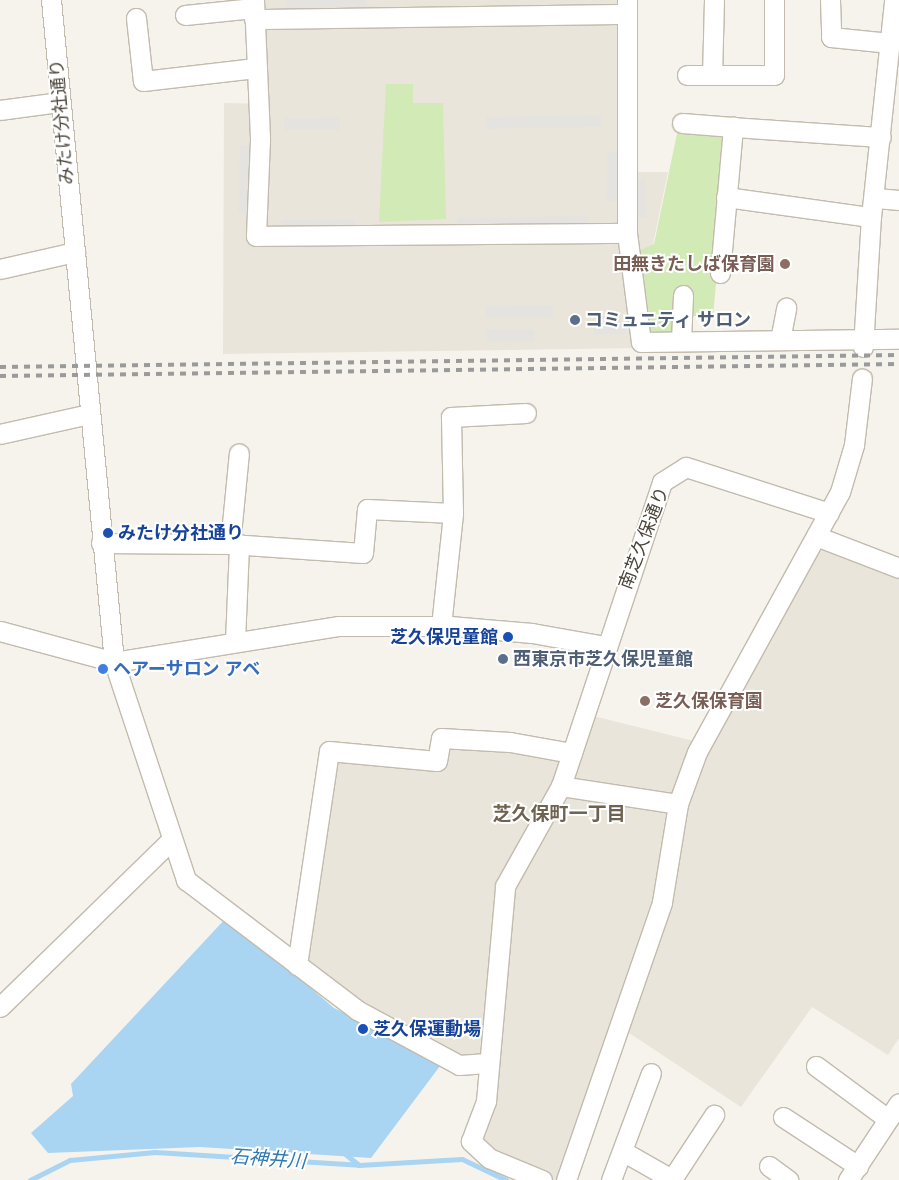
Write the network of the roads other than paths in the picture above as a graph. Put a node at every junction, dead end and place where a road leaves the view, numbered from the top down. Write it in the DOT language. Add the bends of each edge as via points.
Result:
graph roads {
  1 [pos="51,0"];
  2 [pos="714,0"];
  3 [pos="774,0"];
  4 [pos="830,0"];
  5 [pos="894,0"];
  6 [pos="435,7"];
  7 [pos="627,7"];
  8 [pos="254,9"];
  9 [pos="185,15"];
  10 [pos="136,18"];
  11 [pos="894,35"];
  12 [pos="255,68"];
  13 [pos="687,75"];
  14 [pos="712,75"];
  15 [pos="60,102"];
  16 [pos="0,110"];
  17 [pos="682,123"];
  18 [pos="733,127"];
  19 [pos="881,137"];
  20 [pos="726,197"];
  21 [pos="876,198"];
  22 [pos="899,200"];
  23 [pos="871,218"];
  24 [pos="627,233"];
  25 [pos="75,252"];
  26 [pos="0,269"];
  27 [pos="720,272"];
  28 [pos="683,295"];
  29 [pos="786,308"];
  30 [pos="899,339"];
  31 [pos="780,340"];
  32 [pos="681,341"];
  33 [pos="865,343"];
  34 [pos="862,378"];
  35 [pos="89,414"];
  36 [pos="526,414"];
  37 [pos="0,434"];
  38 [pos="239,453"];
  39 [pos="453,513"];
  40 [pos="829,513"];
  41 [pos="816,536"];
  42 [pos="101,543"];
  43 [pos="235,544"];
  44 [pos="899,568"];
  45 [pos="442,626"];
  46 [pos="0,631"];
  47 [pos="235,641"];
  48 [pos="604,646"];
  49 [pos="114,662"];
  50 [pos="572,753"];
  51 [pos="561,786"];
  52 [pos="678,804"];
  53 [pos="170,840"];
  54 [pos="297,966"];
  55 [pos="0,1007"];
  56 [pos="487,1063"];
  57 [pos="816,1066"];
  58 [pos="651,1073"];
  59 [pos="899,1103"];
  60 [pos="714,1115"];
  61 [pos="783,1117"];
  62 [pos="888,1119"];
  63 [pos="624,1152"];
  64 [pos="769,1166"];
  65 [pos="853,1173"];
  66 [pos="542,1180"];
  67 [pos="566,1180"];
  68 [pos="611,1180"];
  69 [pos="672,1180"];
  70 [pos="788,1180"];
  1 -- 15 [label="street, みたけ分社通り"];
  2 -- 14 [label="street"];
  3 -- 14 [label="street" via="774,75"];
  4 -- 11 [label="street" via="831,37"];
  5 -- 11 [label="street"];
  6 -- 7 [label="street"];
  6 -- 8 [label="street"];
  7 -- 24 [label="street"];
  8 -- 9 [label="street"];
  8 -- 12 [label="street"];
  10 -- 12 [label="street" via="143,81"];
  11 -- 19 [label="street"];
  12 -- 24 [label="street" via="260,140 256,236"];
  13 -- 14 [label="street"];
  15 -- 16 [label="street"];
  15 -- 25 [label="street, みたけ分社通り"];
  17 -- 18 [label="street"];
  18 -- 19 [label="street"];
  18 -- 20 [label="street"];
  19 -- 21 [label="street"];
  20 -- 23 [label="street"];
  20 -- 27 [label="street"];
  21 -- 22 [label="street"];
  21 -- 23 [label="street"];
  23 -- 33 [label="street"];
  24 -- 32 [label="street" via="641,342"];
  25 -- 26 [label="street"];
  25 -- 35 [label="street, みたけ分社通り"];
  28 -- 32 [label="street"];
  29 -- 31 [label="street"];
  30 -- 33 [label="street"];
  31 -- 32 [label="street"];
  31 -- 33 [label="street"];
  34 -- 40 [label="street" via="854,445"];
  35 -- 37 [label="street"];
  35 -- 42 [label="street, みたけ分社通り"];
  36 -- 39 [label="street" via="451,417"];
  38 -- 43 [label="street"];
  39 -- 43 [label="street" via="367,508 363,553"];
  39 -- 45 [label="street"];
  40 -- 41 [label="street"];
  40 -- 48 [label="street, 南芝久保通り" via="686,468 678,472 662,482"];
  41 -- 44 [label="street"];
  41 -- 52 [label="street" via="731,683 697,752"];
  42 -- 43 [label="street"];
  42 -- 49 [label="street, みたけ分社通り"];
  43 -- 47 [label="street"];
  45 -- 47 [label="street" via="339,626"];
  45 -- 48 [label="street" via="532,633"];
  46 -- 49 [label="street"];
  47 -- 49 [label="street"];
  48 -- 50 [label="street, 南芝久保通り"];
  49 -- 53 [label="street, みたけ分社通り"];
  50 -- 51 [label="street, 南芝久保通り"];
  50 -- 54 [label="street" via="510,742 441,738 437,762 329,751"];
  51 -- 52 [label="street"];
  51 -- 56 [label="street, 南芝久保通り" via="505,886"];
  52 -- 67 [label="street" via="662,902"];
  53 -- 54 [label="street, みたけ分社通り" via="186,880"];
  53 -- 55 [label="street"];
  54 -- 56 [label="street, みたけ分社通り" via="357,1010 459,1065"];
  56 -- 66 [label="street, 南芝久保通り" via="486,1101 470,1141 474,1149"];
  57 -- 62 [label="street"];
  58 -- 63 [label="street"];
  59 -- 62 [label="street"];
  60 -- 69 [label="street"];
  61 -- 65 [label="street"];
  62 -- 65 [label="street"];
  63 -- 68 [label="street"];
  63 -- 69 [label="street"];
  64 -- 70 [label="street"];
}
